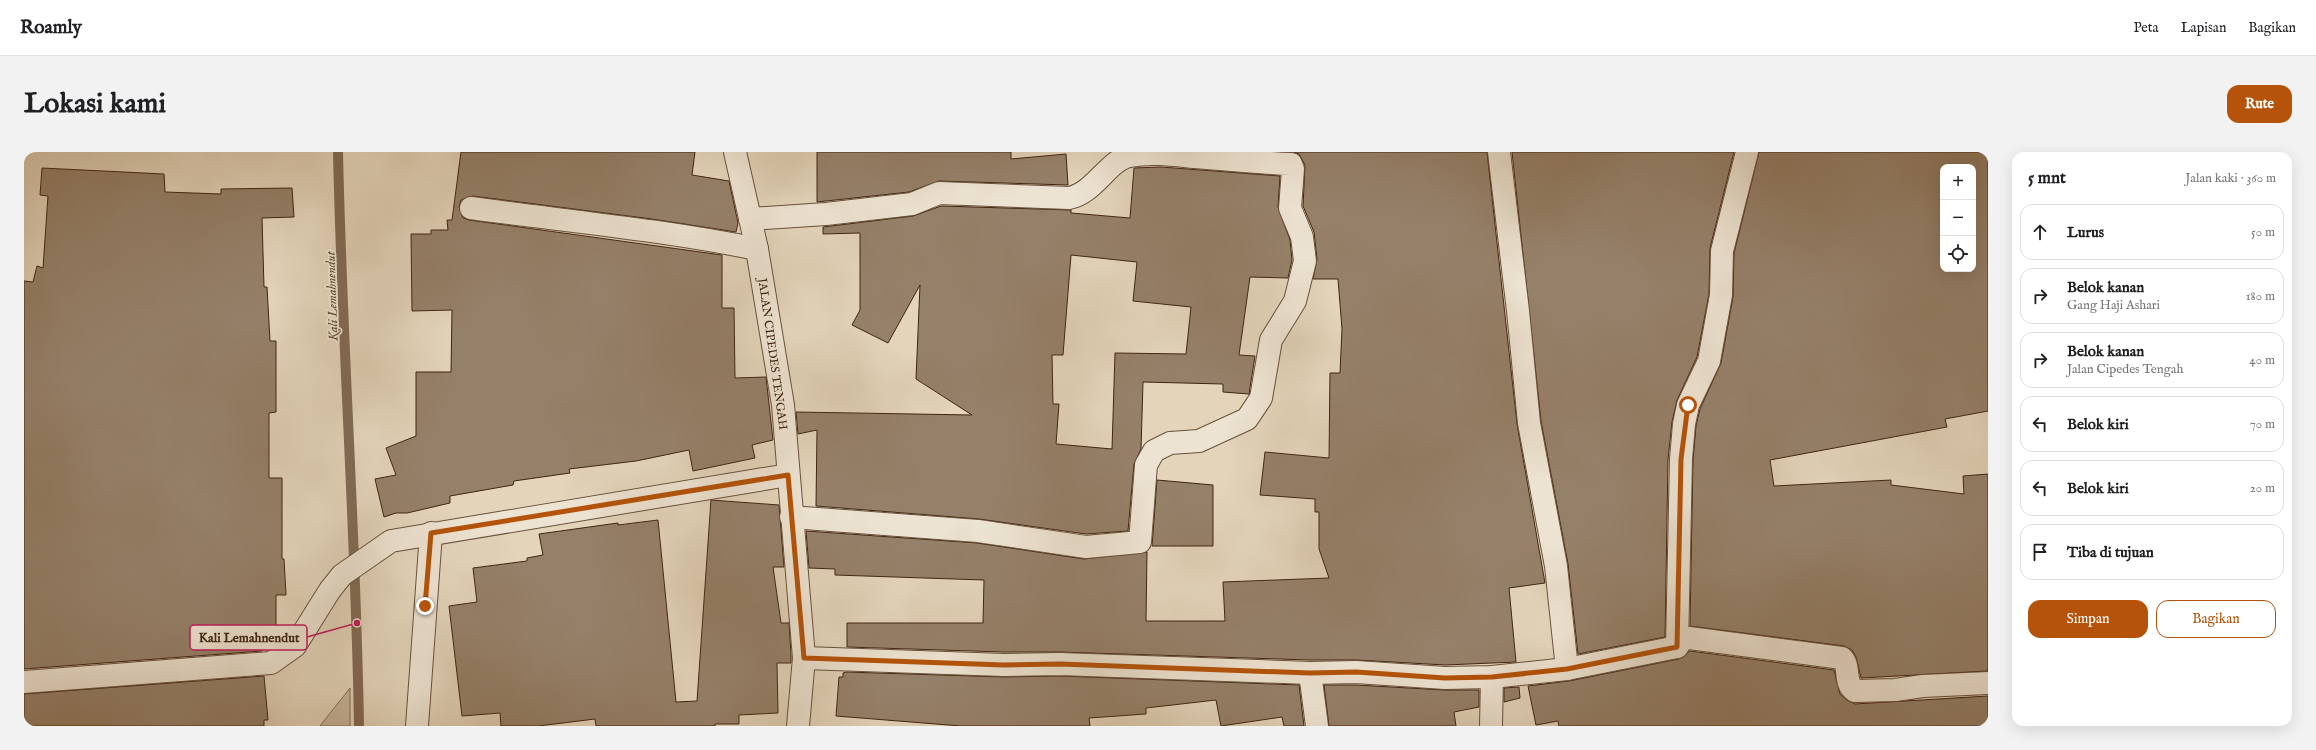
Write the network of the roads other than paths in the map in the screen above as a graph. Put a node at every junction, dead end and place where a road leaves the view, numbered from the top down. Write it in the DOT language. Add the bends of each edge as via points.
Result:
graph roads {
  1 [pos="735,152"];
  2 [pos="1499,152"];
  3 [pos="1747,152"];
  4 [pos="472,208"];
  5 [pos="750,219"];
  6 [pos="757,249"];
  7 [pos="788,475"];
  8 [pos="791,517"];
  9 [pos="431,533"];
  10 [pos="1677,647"];
  11 [pos="804,658"];
  12 [pos="1567,669"];
  13 [pos="1310,673"];
  14 [pos="1492,677"];
  15 [pos="24,682"];
  16 [pos="1988,683"];
  17 [pos="417,726"];
  18 [pos="798,726"];
  19 [pos="1317,726"];
  20 [pos="1491,726"];
  1 -- 5 [label="street, JALAN CIPEDES TENGAH"];
  2 -- 12 [label="street" via="1529,423 1556,566"];
  3 -- 10 [label="street" via="1722,251 1720,295 1709,361 1688,405 1684,424"];
  4 -- 6 [label="street" via="691,236"];
  5 -- 6 [label="street, JALAN CIPEDES TENGAH"];
  5 -- 8 [label="street" via="826,214 912,204 939,194 1077,197 1102,178 1117,161 1129,156 1163,154 1291,164 1293,169 1290,208 1302,237 1305,261 1295,301 1271,340 1261,398 1247,419 1199,441 1170,443 1154,451 1146,465 1140,542 1086,547 978,531"];
  6 -- 7 [label="street, JALAN CIPEDES TENGAH" via="782,406"];
  7 -- 8 [label="street, JALAN CIPEDES TENGAH"];
  7 -- 9 [label="street"];
  8 -- 11 [label="street, JALAN CIPEDES TENGAH"];
  9 -- 15 [label="street" via="391,541 342,575 295,646 271,663"];
  9 -- 17 [label="street"];
  10 -- 12 [label="street"];
  10 -- 16 [label="street" via="1683,639 1689,638 1842,658 1848,682 1855,691"];
  11 -- 13 [label="street"];
  11 -- 18 [label="street, JALAN CIPEDES TENGAH"];
  12 -- 14 [label="street"];
  13 -- 14 [label="street" via="1356,672 1445,678"];
  13 -- 19 [label="street"];
  14 -- 20 [label="street"];
}
